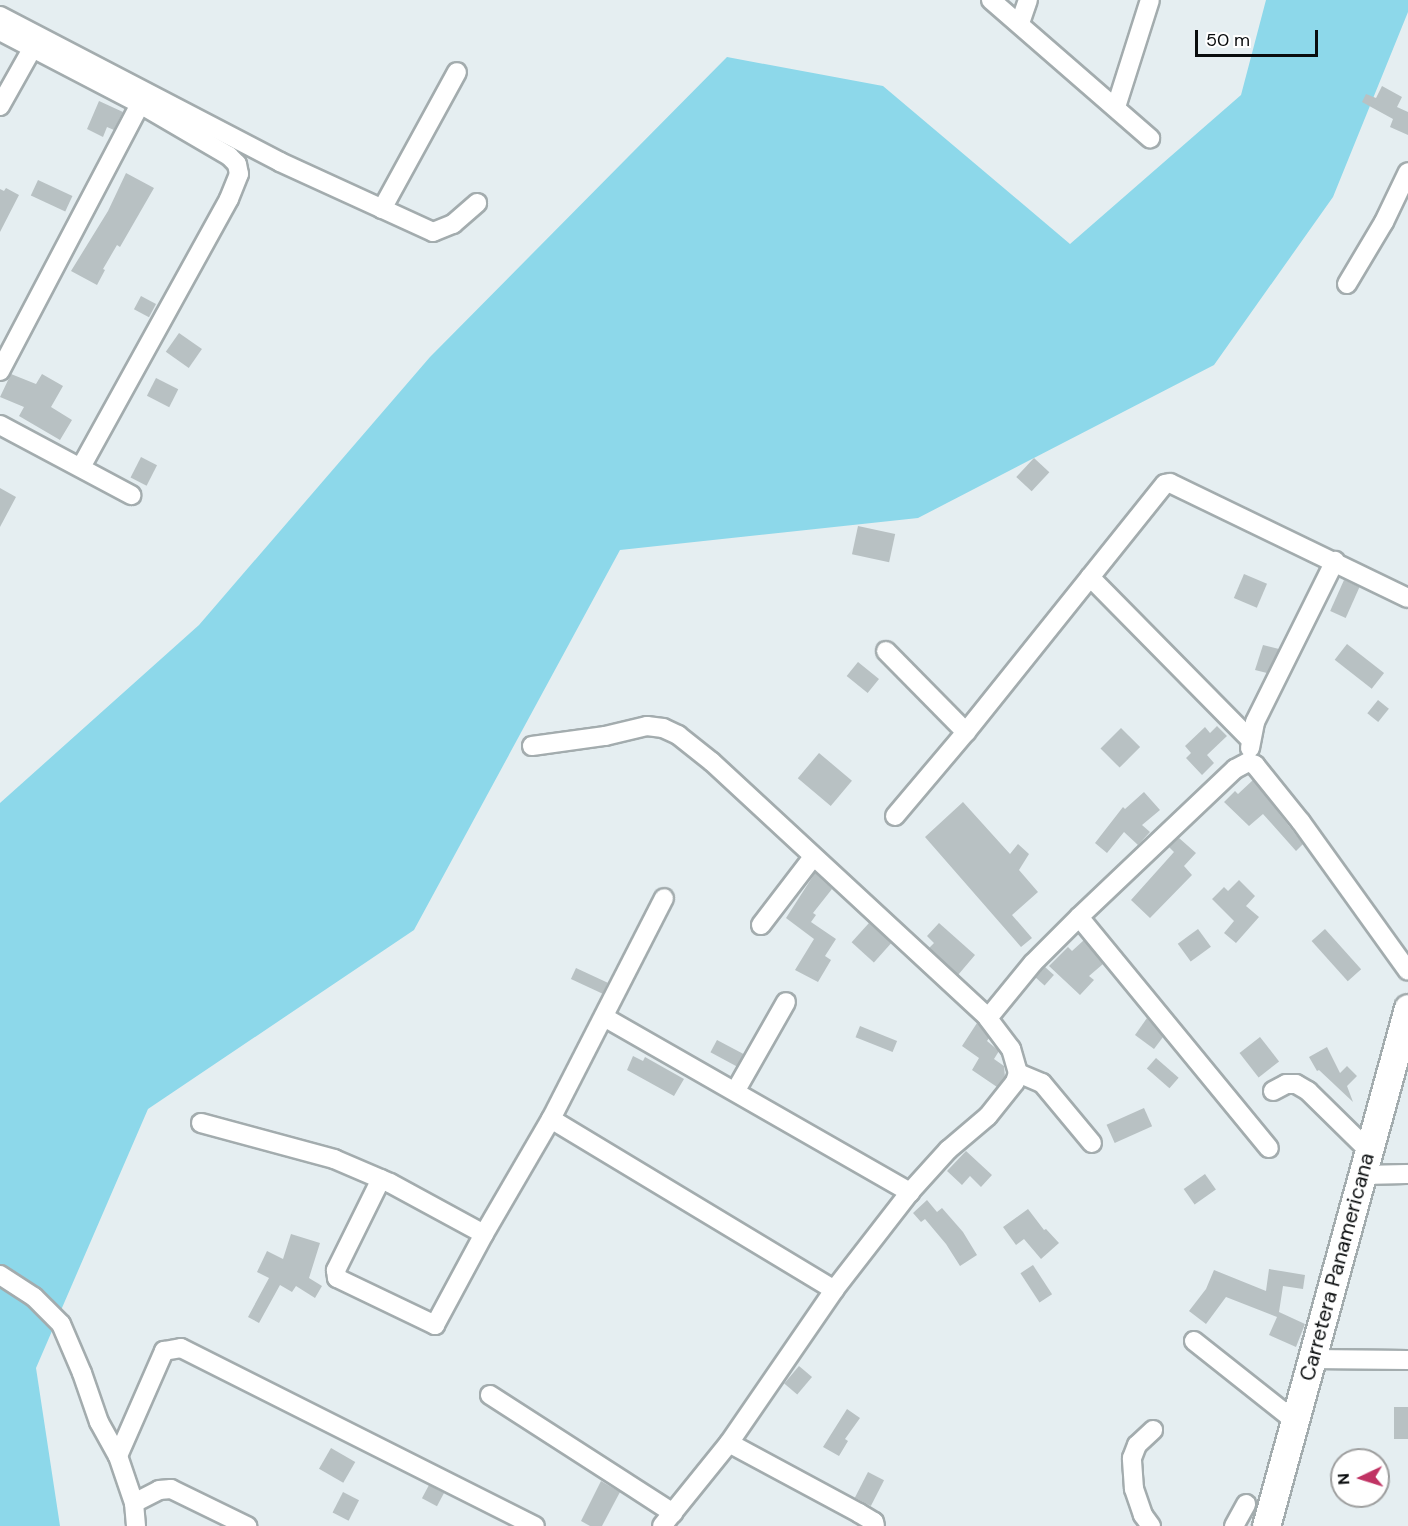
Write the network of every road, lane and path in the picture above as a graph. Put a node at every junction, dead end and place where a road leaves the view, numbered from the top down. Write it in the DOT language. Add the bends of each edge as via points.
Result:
graph roads {
  1 [pos="991,0"];
  2 [pos="1028,0"];
  3 [pos="1150,0"];
  4 [pos="0,16"];
  5 [pos="1020,23"];
  6 [pos="0,31"];
  7 [pos="32,49"];
  8 [pos="457,72"];
  9 [pos="140,104"];
  10 [pos="0,106"];
  11 [pos="1116,107"];
  12 [pos="1150,138"];
  13 [pos="1408,172"];
  14 [pos="477,203"];
  15 [pos="382,209"];
  16 [pos="1347,284"];
  17 [pos="0,371"];
  18 [pos="0,425"];
  19 [pos="81,466"];
  20 [pos="131,495"];
  21 [pos="1335,561"];
  22 [pos="1090,577"];
  23 [pos="1408,598"];
  24 [pos="886,651"];
  25 [pos="966,732"];
  26 [pos="1251,740"];
  27 [pos="532,746"];
  28 [pos="1248,762"];
  29 [pos="895,816"];
  30 [pos="813,856"];
  31 [pos="664,898"];
  32 [pos="1079,917"];
  33 [pos="761,925"];
  34 [pos="1408,971"];
  35 [pos="786,1002"];
  36 [pos="1408,1008"];
  37 [pos="604,1017"];
  38 [pos="988,1018"];
  39 [pos="1018,1073"];
  40 [pos="736,1090"];
  41 [pos="1274,1091"];
  42 [pos="551,1119"];
  43 [pos="201,1123"];
  44 [pos="1092,1143"];
  45 [pos="1269,1148"];
  46 [pos="1365,1163"];
  47 [pos="1408,1174"];
  48 [pos="381,1179"];
  49 [pos="910,1192"];
  50 [pos="484,1234"];
  51 [pos="0,1275"];
  52 [pos="834,1290"];
  53 [pos="1194,1341"];
  54 [pos="1312,1359"];
  55 [pos="1408,1360"];
  56 [pos="490,1395"];
  57 [pos="1295,1421"];
  58 [pos="1153,1430"];
  59 [pos="729,1443"];
  60 [pos="118,1456"];
  61 [pos="134,1503"];
  62 [pos="1246,1504"];
  63 [pos="667,1520"];
  64 [pos="135,1526"];
  65 [pos="247,1526"];
  66 [pos="535,1526"];
  67 [pos="875,1526"];
  68 [pos="1151,1526"];
  69 [pos="1234,1526"];
  70 [pos="1266,1526"];
  1 -- 5 [label="street"];
  2 -- 5 [label="street"];
  3 -- 11 [label="street"];
  4 -- 15 [label="street" via="280,162"];
  5 -- 11 [label="street"];
  6 -- 7 [label="street"];
  7 -- 9 [label="street"];
  7 -- 10 [label="street"];
  8 -- 15 [label="street"];
  9 -- 17 [label="street"];
  9 -- 19 [label="street" via="229,156 237,164 239,174 229,199"];
  11 -- 12 [label="street"];
  13 -- 16 [label="street"];
  14 -- 15 [label="street" via="453,224 433,232"];
  18 -- 19 [label="street"];
  19 -- 20 [label="street"];
  21 -- 22 [label="street" via="1170,483 1161,488"];
  21 -- 23 [label="street"];
  21 -- 26 [label="street" via="1255,722"];
  22 -- 25 [label="street"];
  22 -- 26 [label="street"];
  24 -- 25 [label="street"];
  25 -- 29 [label="street"];
  26 -- 28 [label="street"];
  27 -- 30 [label="street" via="647,726 663,728 712,762"];
  28 -- 32 [label="street"];
  28 -- 34 [label="street" via="1255,765 1301,822"];
  30 -- 33 [label="street"];
  30 -- 38 [label="street"];
  31 -- 37 [label="street"];
  32 -- 38 [label="street"];
  32 -- 45 [label="street"];
  35 -- 40 [label="street"];
  36 -- 46 [label="highway, Carretera Panamericana"];
  37 -- 40 [label="street"];
  37 -- 42 [label="street"];
  38 -- 39 [label="street" via="1011,1049"];
  39 -- 44 [label="street" via="1042,1083"];
  39 -- 49 [label="street" via="988,1116 948,1150"];
  40 -- 49 [label="street"];
  41 -- 46 [label="street" via="1286,1084 1296,1084 1308,1091"];
  42 -- 50 [label="street"];
  42 -- 52 [label="street"];
  43 -- 48 [label="street" via="311,1151"];
  46 -- 47 [label="street"];
  46 -- 54 [label="highway, Carretera Panamericana"];
  48 -- 50 [label="street"];
  48 -- 50 [label="street" via="336,1270 341,1282 435,1325"];
  49 -- 52 [label="street"];
  51 -- 60 [label="street" via="34,1297 61,1324 99,1422"];
  52 -- 59 [label="street"];
  53 -- 57 [label="street"];
  54 -- 55 [label="street"];
  54 -- 57 [label="highway, Carretera Panamericana"];
  56 -- 63 [label="street"];
  57 -- 70 [label="highway, Carretera Panamericana"];
  58 -- 68 [label="street" via="1137,1445 1132,1458 1134,1489"];
  59 -- 63 [label="street"];
  59 -- 67 [label="street" via="859,1513"];
  60 -- 61 [label="street"];
  60 -- 66 [label="street" via="164,1351 182,1348"];
  61 -- 64 [label="street"];
  61 -- 65 [label="street" via="159,1490 171,1489"];
  62 -- 69 [label="street"];
}
